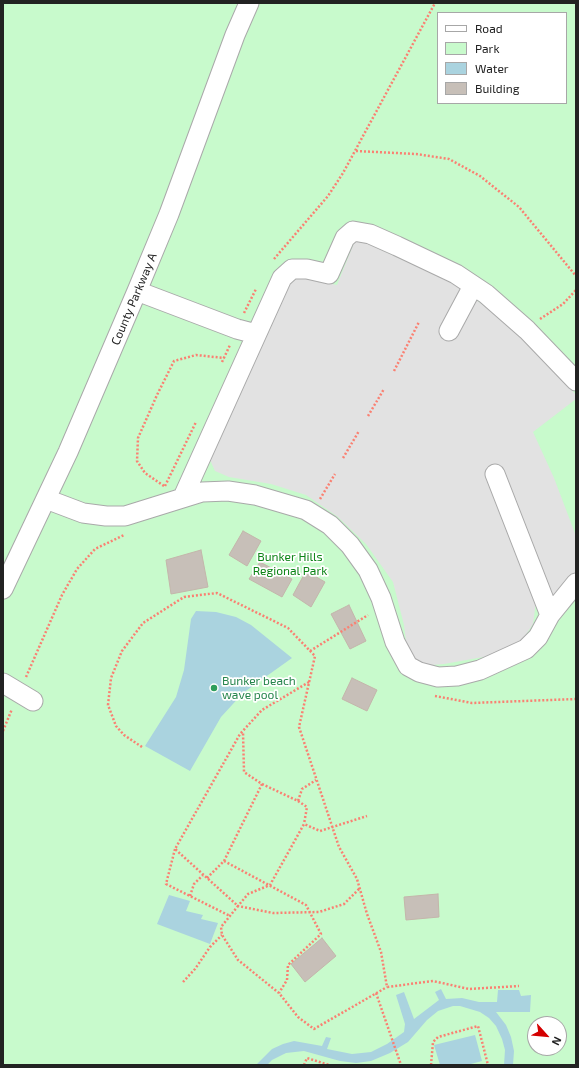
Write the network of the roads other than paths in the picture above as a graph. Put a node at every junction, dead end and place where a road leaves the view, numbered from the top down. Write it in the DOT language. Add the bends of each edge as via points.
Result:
graph roads {
  1 [pos="249,3"];
  2 [pos="473,286"];
  3 [pos="137,291"];
  4 [pos="449,331"];
  5 [pos="256,334"];
  6 [pos="576,381"];
  7 [pos="495,474"];
  8 [pos="183,497"];
  9 [pos="46,499"];
  10 [pos="576,583"];
  11 [pos="3,589"];
  12 [pos="550,615"];
  13 [pos="3,683"];
  14 [pos="26,696"];
  1 -- 3 [label="street, County Parkway A"];
  2 -- 4 [label="street"];
  2 -- 5 [label="street" via="425,258 370,234 353,231 345,238 330,274 292,269 282,278"];
  2 -- 6 [label="street" via="527,330"];
  3 -- 5 [label="street"];
  3 -- 9 [label="street, County Parkway A" via="92,400"];
  5 -- 8 [label="street"];
  7 -- 12 [label="street"];
  8 -- 9 [label="street" via="138,513 106,516 83,513"];
  8 -- 12 [label="street" via="202,492 228,491 255,495 306,510 330,525 350,545 368,570 381,598 395,642 408,666 419,672 438,677 457,676 502,661 526,649 538,637"];
  9 -- 11 [label="street, County Parkway A"];
  10 -- 12 [label="street"];
  13 -- 14 [label="street"];
}
